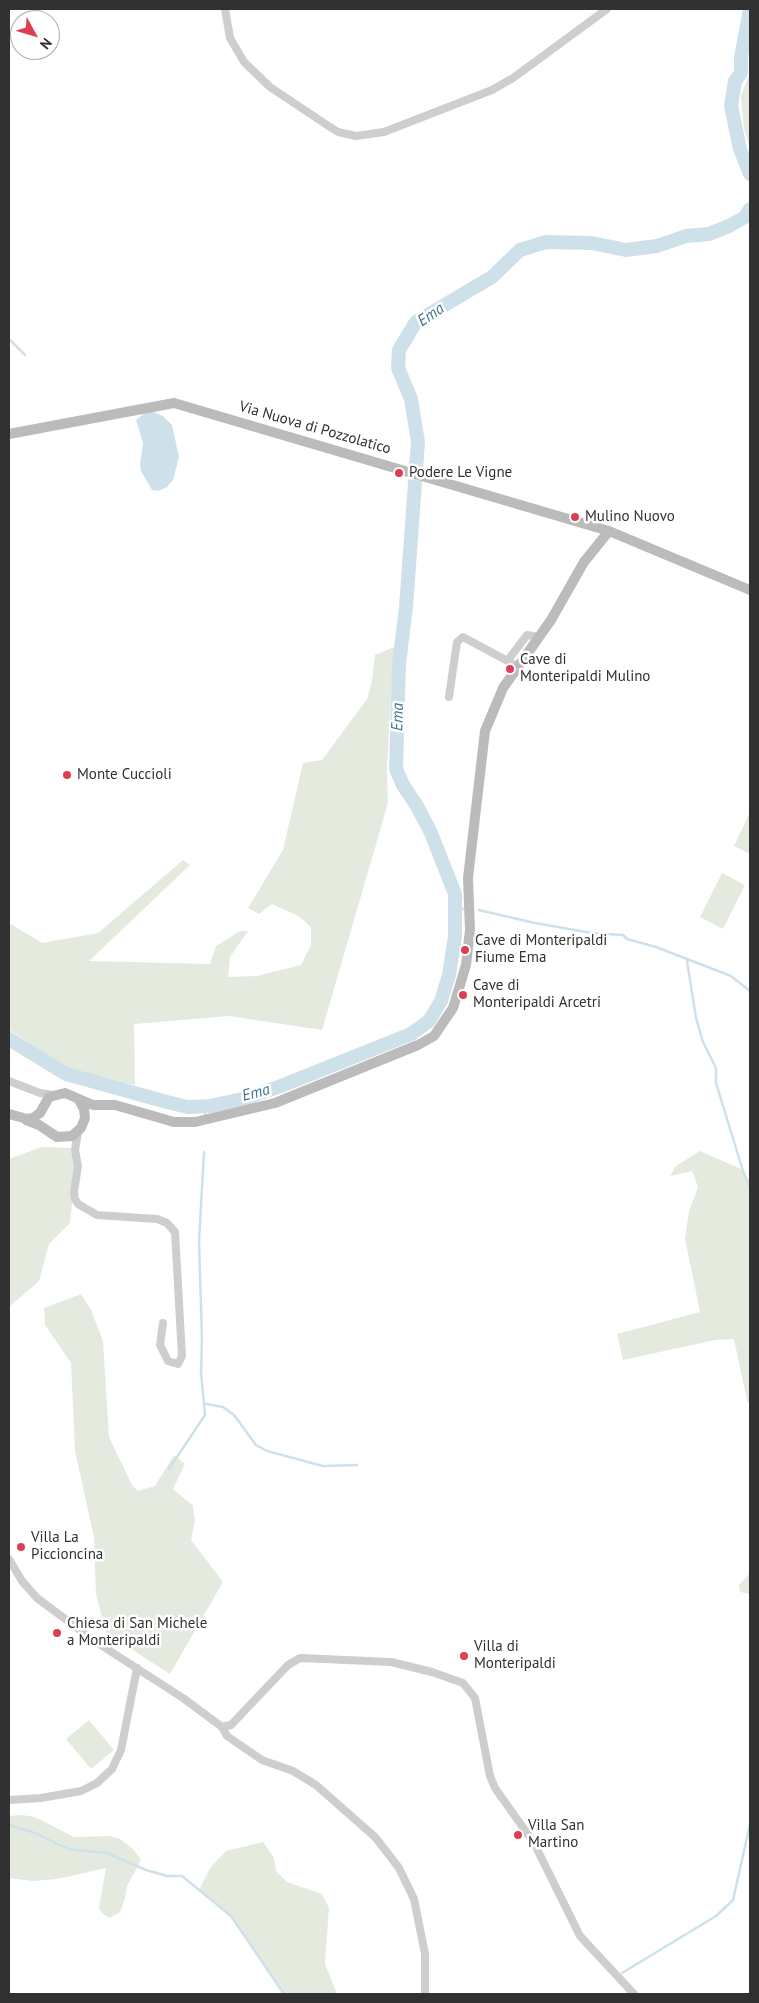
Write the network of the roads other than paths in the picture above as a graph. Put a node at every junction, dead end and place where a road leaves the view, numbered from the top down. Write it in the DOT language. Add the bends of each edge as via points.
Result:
graph roads {
  1 [pos="225,9"];
  2 [pos="607,9"];
  3 [pos="9,434"];
  4 [pos="609,531"];
  5 [pos="750,590"];
  6 [pos="539,637"];
  7 [pos="508,660"];
  8 [pos="517,666"];
  9 [pos="449,697"];
  10 [pos="9,1081"];
  11 [pos="32,1090"];
  12 [pos="54,1095"];
  13 [pos="79,1100"];
  14 [pos="100,1105"];
  15 [pos="41,1111"];
  16 [pos="85,1113"];
  17 [pos="13,1116"];
  18 [pos="46,1131"];
  19 [pos="78,1132"];
  20 [pos="66,1138"];
  21 [pos="76,1150"];
  22 [pos="163,1323"];
  23 [pos="9,1559"];
  24 [pos="137,1668"];
  25 [pos="222,1727"];
  26 [pos="9,1800"];
  27 [pos="425,1994"];
  28 [pos="634,1994"];
  1 -- 2 [label="street" via="230,38 244,62 270,88 338,132 356,136 384,132 492,90"];
  3 -- 4 [label="street, Via Nuova di Pozzolatico" via="174,403"];
  4 -- 5 [label="street, Via Nuova di Pozzolatico"];
  4 -- 6 [label="street" via="584,562"];
  6 -- 7 [label="street" via="527,635"];
  6 -- 8 [label="street"];
  7 -- 8 [label="street"];
  7 -- 9 [label="street" via="463,637 457,642"];
  8 -- 14 [label="street" via="503,688 485,731 468,878 470,930 466,965 453,1008 434,1036 331,1081 236,1114 195,1122 174,1122 131,1108"];
  10 -- 11 [label="street"];
  11 -- 12 [label="street"];
  11 -- 15 [label="street" via="41,1103"];
  12 -- 13 [label="street" via="71,1094"];
  12 -- 15 [label="street" via="45,1101"];
  13 -- 14 [label="street"];
  13 -- 16 [label="street"];
  14 -- 16 [label="street"];
  15 -- 17 [label="street" via="30,1119"];
  15 -- 18 [label="street" via="40,1118"];
  16 -- 19 [label="street" via="84,1123"];
  17 -- 18 [label="street" via="39,1125"];
  18 -- 20 [label="street"];
  19 -- 20 [label="street"];
  19 -- 21 [label="street"];
  20 -- 21 [label="street"];
  21 -- 22 [label="street" via="78,1166 74,1192 78,1204 97,1215 157,1219 168,1223 175,1232 182,1356 178,1364 168,1361 160,1345"];
  23 -- 24 [label="street" via="37,1598"];
  24 -- 25 [label="street"];
  24 -- 26 [label="street" via="121,1750 110,1771 81,1791"];
  25 -- 27 [label="street" via="227,1736 262,1760 293,1771 316,1784 375,1837 399,1868 414,1900 425,1954"];
  25 -- 28 [label="street" via="231,1725 288,1665 300,1658 391,1662 463,1683 475,1698 495,1788 534,1843 580,1936"];
}
